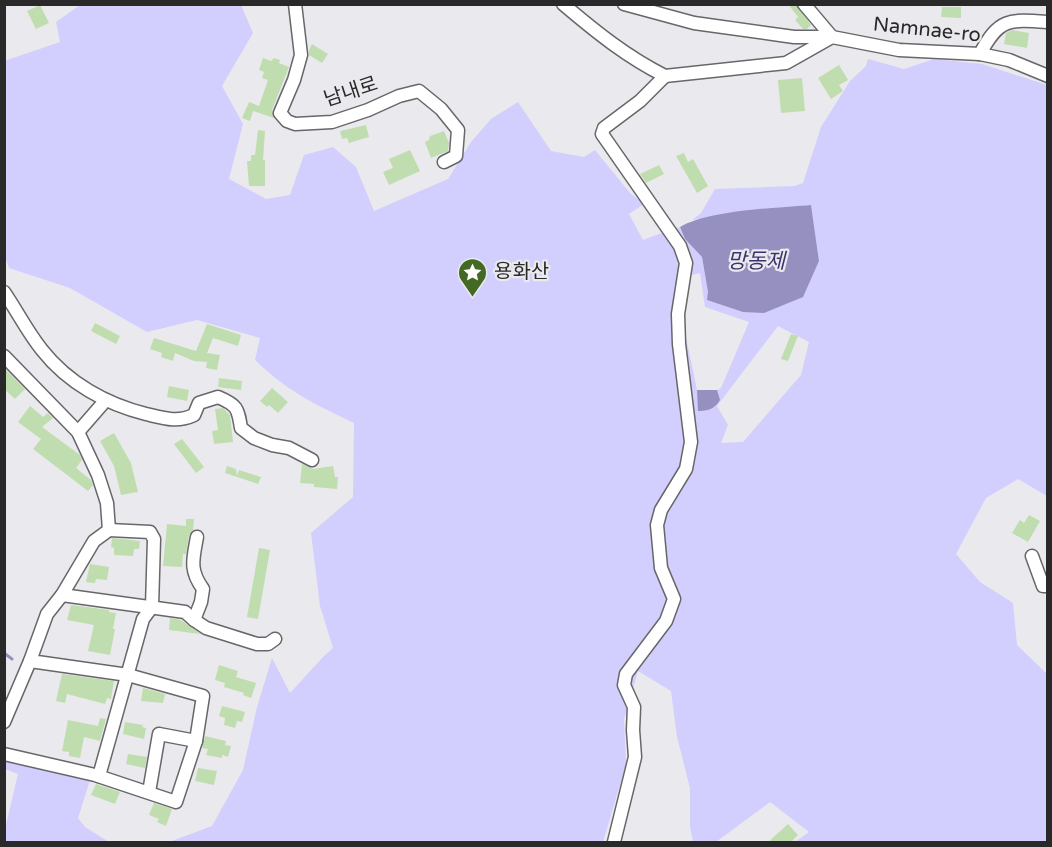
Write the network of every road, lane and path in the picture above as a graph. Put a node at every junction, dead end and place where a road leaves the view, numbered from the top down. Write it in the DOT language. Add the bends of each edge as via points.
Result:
graph roads {
  1 [pos="295,4"];
  2 [pos="563,4"];
  3 [pos="624,4"];
  4 [pos="804,4"];
  5 [pos="1047,22"];
  6 [pos="832,37"];
  7 [pos="980,54"];
  8 [pos="665,76"];
  9 [pos="1047,76"];
  10 [pos="444,162"];
  11 [pos="4,292"];
  12 [pos="4,356"];
  13 [pos="105,401"];
  14 [pos="78,432"];
  15 [pos="312,460"];
  16 [pos="109,530"];
  17 [pos="196,537"];
  18 [pos="1032,556"];
  19 [pos="1047,586"];
  20 [pos="62,596"];
  21 [pos="152,607"];
  22 [pos="194,620"];
  23 [pos="275,639"];
  24 [pos="30,661"];
  25 [pos="128,675"];
  26 [pos="4,722"];
  27 [pos="196,741"];
  28 [pos="4,754"];
  29 [pos="99,776"];
  30 [pos="148,792"];
  31 [pos="614,843"];
  1 -- 10 [label="street, 남내로" via="301,55 280,113 287,121 332,122 419,91 458,130 456,156"];
  2 -- 8 [label="street" via="612,45"];
  3 -- 6 [label="street, Namnae-ro" via="694,23 794,37"];
  4 -- 6 [label="street"];
  5 -- 7 [label="street" via="1019,20 1002,24"];
  6 -- 7 [label="street, Namnae-ro" via="899,50"];
  6 -- 8 [label="street" via="786,63"];
  7 -- 9 [label="street, Namnae-ro" via="1009,60"];
  8 -- 31 [label="street" via="604,128 602,134 680,246 686,263 678,314 691,442 686,469 661,510 657,525 661,568 674,599 666,621 626,674 624,685 634,708 635,758"];
  11 -- 13 [label="street" via="41,350 62,371"];
  12 -- 14 [label="street"];
  13 -- 14 [label="street"];
  13 -- 15 [label="street" via="184,420 194,415 199,403 218,397 233,403 241,428 254,438 289,448"];
  14 -- 16 [label="street" via="107,503"];
  16 -- 20 [label="street" via="94,541"];
  16 -- 21 [label="street" via="150,532 154,539"];
  17 -- 22 [label="street" via="192,562 195,578 203,589"];
  18 -- 19 [label="street" via="1043,586"];
  20 -- 21 [label="street"];
  20 -- 24 [label="street" via="47,614"];
  21 -- 22 [label="street" via="185,612"];
  21 -- 25 [label="street" via="143,619"];
  22 -- 23 [label="street" via="206,628 257,644"];
  24 -- 25 [label="street"];
  24 -- 26 [label="street"];
  25 -- 27 [label="street" via="202,696"];
  25 -- 29 [label="street"];
  27 -- 30 [label="street" via="176,802"];
  27 -- 30 [label="street" via="159,734"];
  28 -- 29 [label="street"];
  29 -- 30 [label="street"];
}
